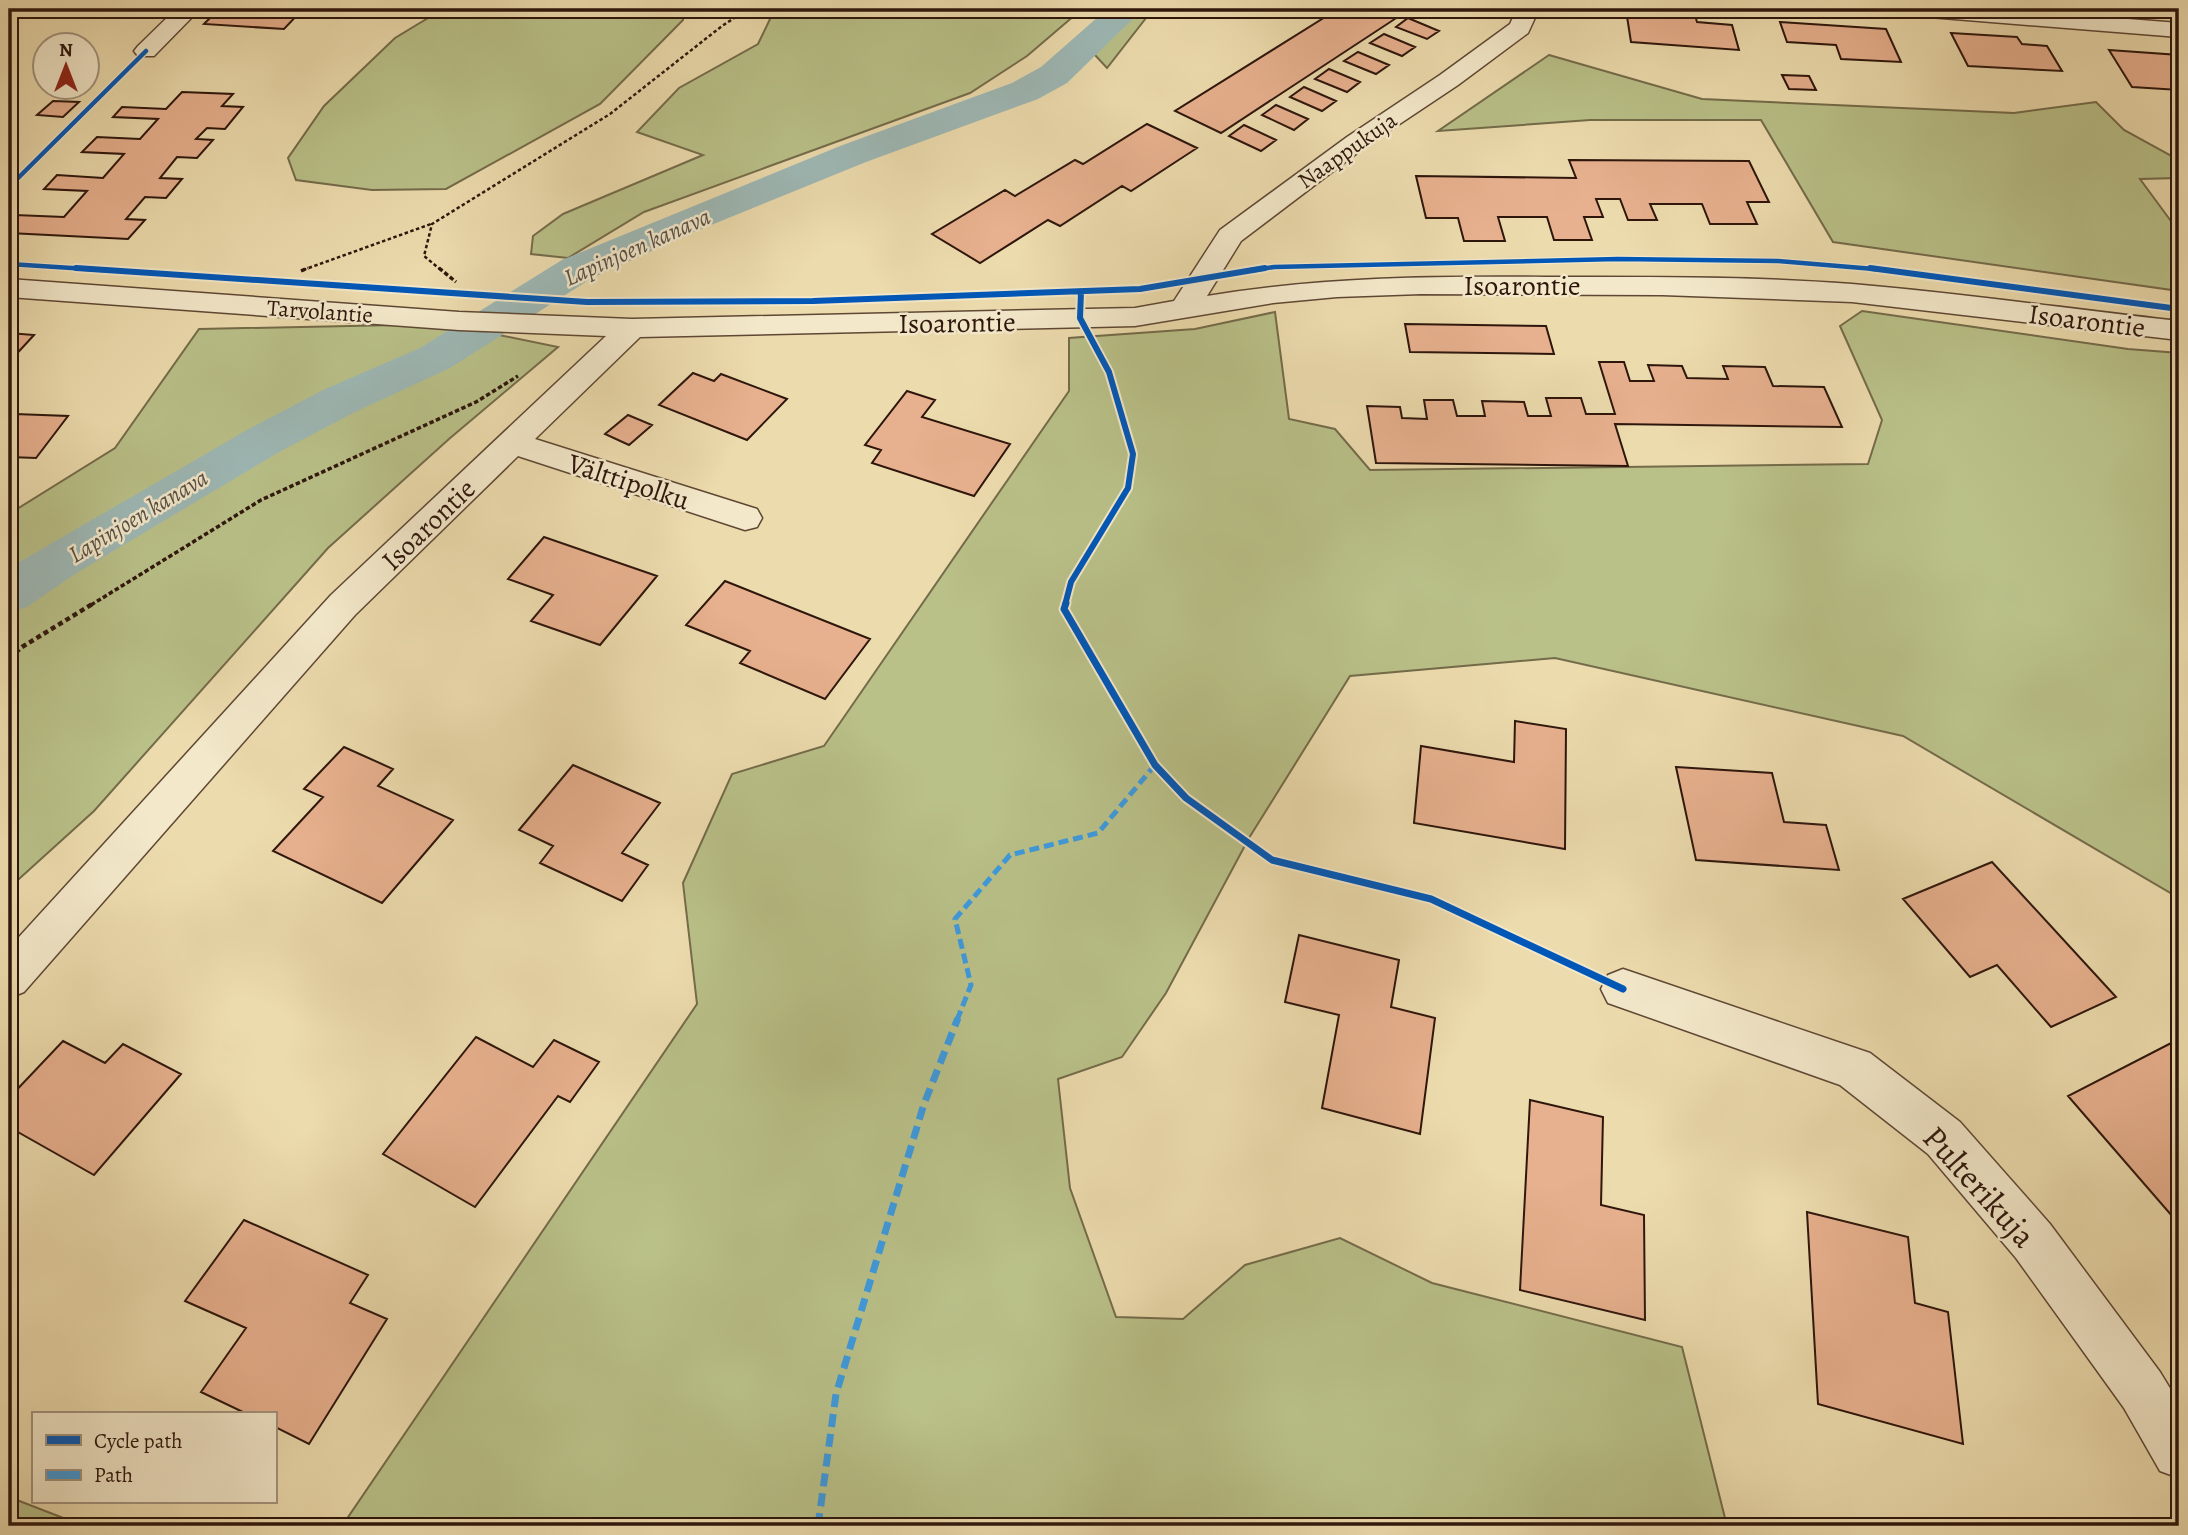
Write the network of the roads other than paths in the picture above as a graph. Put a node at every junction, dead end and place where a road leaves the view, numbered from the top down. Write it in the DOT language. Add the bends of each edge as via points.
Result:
graph roads {
  1 [pos="190,9"];
  2 [pos="1528,9"];
  3 [pos="1917,9"];
  4 [pos="2179,30"];
  5 [pos="146,51"];
  6 [pos="9,288"];
  7 [pos="1184,309"];
  8 [pos="632,328"];
  9 [pos="2179,331"];
  10 [pos="513,443"];
  11 [pos="745,518"];
  12 [pos="9,978"];
  13 [pos="1623,989"];
  14 [pos="2179,1452"];
  1 -- 5 [label="street"];
  2 -- 7 [label="street, Naappukuja" via="1520,27 1510,35 1230,236"];
  3 -- 4 [label="street"];
  6 -- 8 [label="street, Tarvolantie" via="459,321"];
  7 -- 8 [label="street, Isoarontie" via="1135,317"];
  7 -- 9 [label="street, Isoarontie" via="1273,293 1337,288 1688,287 1852,293"];
  8 -- 10 [label="street, Isoarontie"];
  10 -- 11 [label="street, Välttipolku"];
  10 -- 12 [label="street, Isoarontie" via="343,605"];
  13 -- 14 [label="street, Pulterikuja" via="1854,1068 1944,1138 2033,1241 2142,1390"];
}
